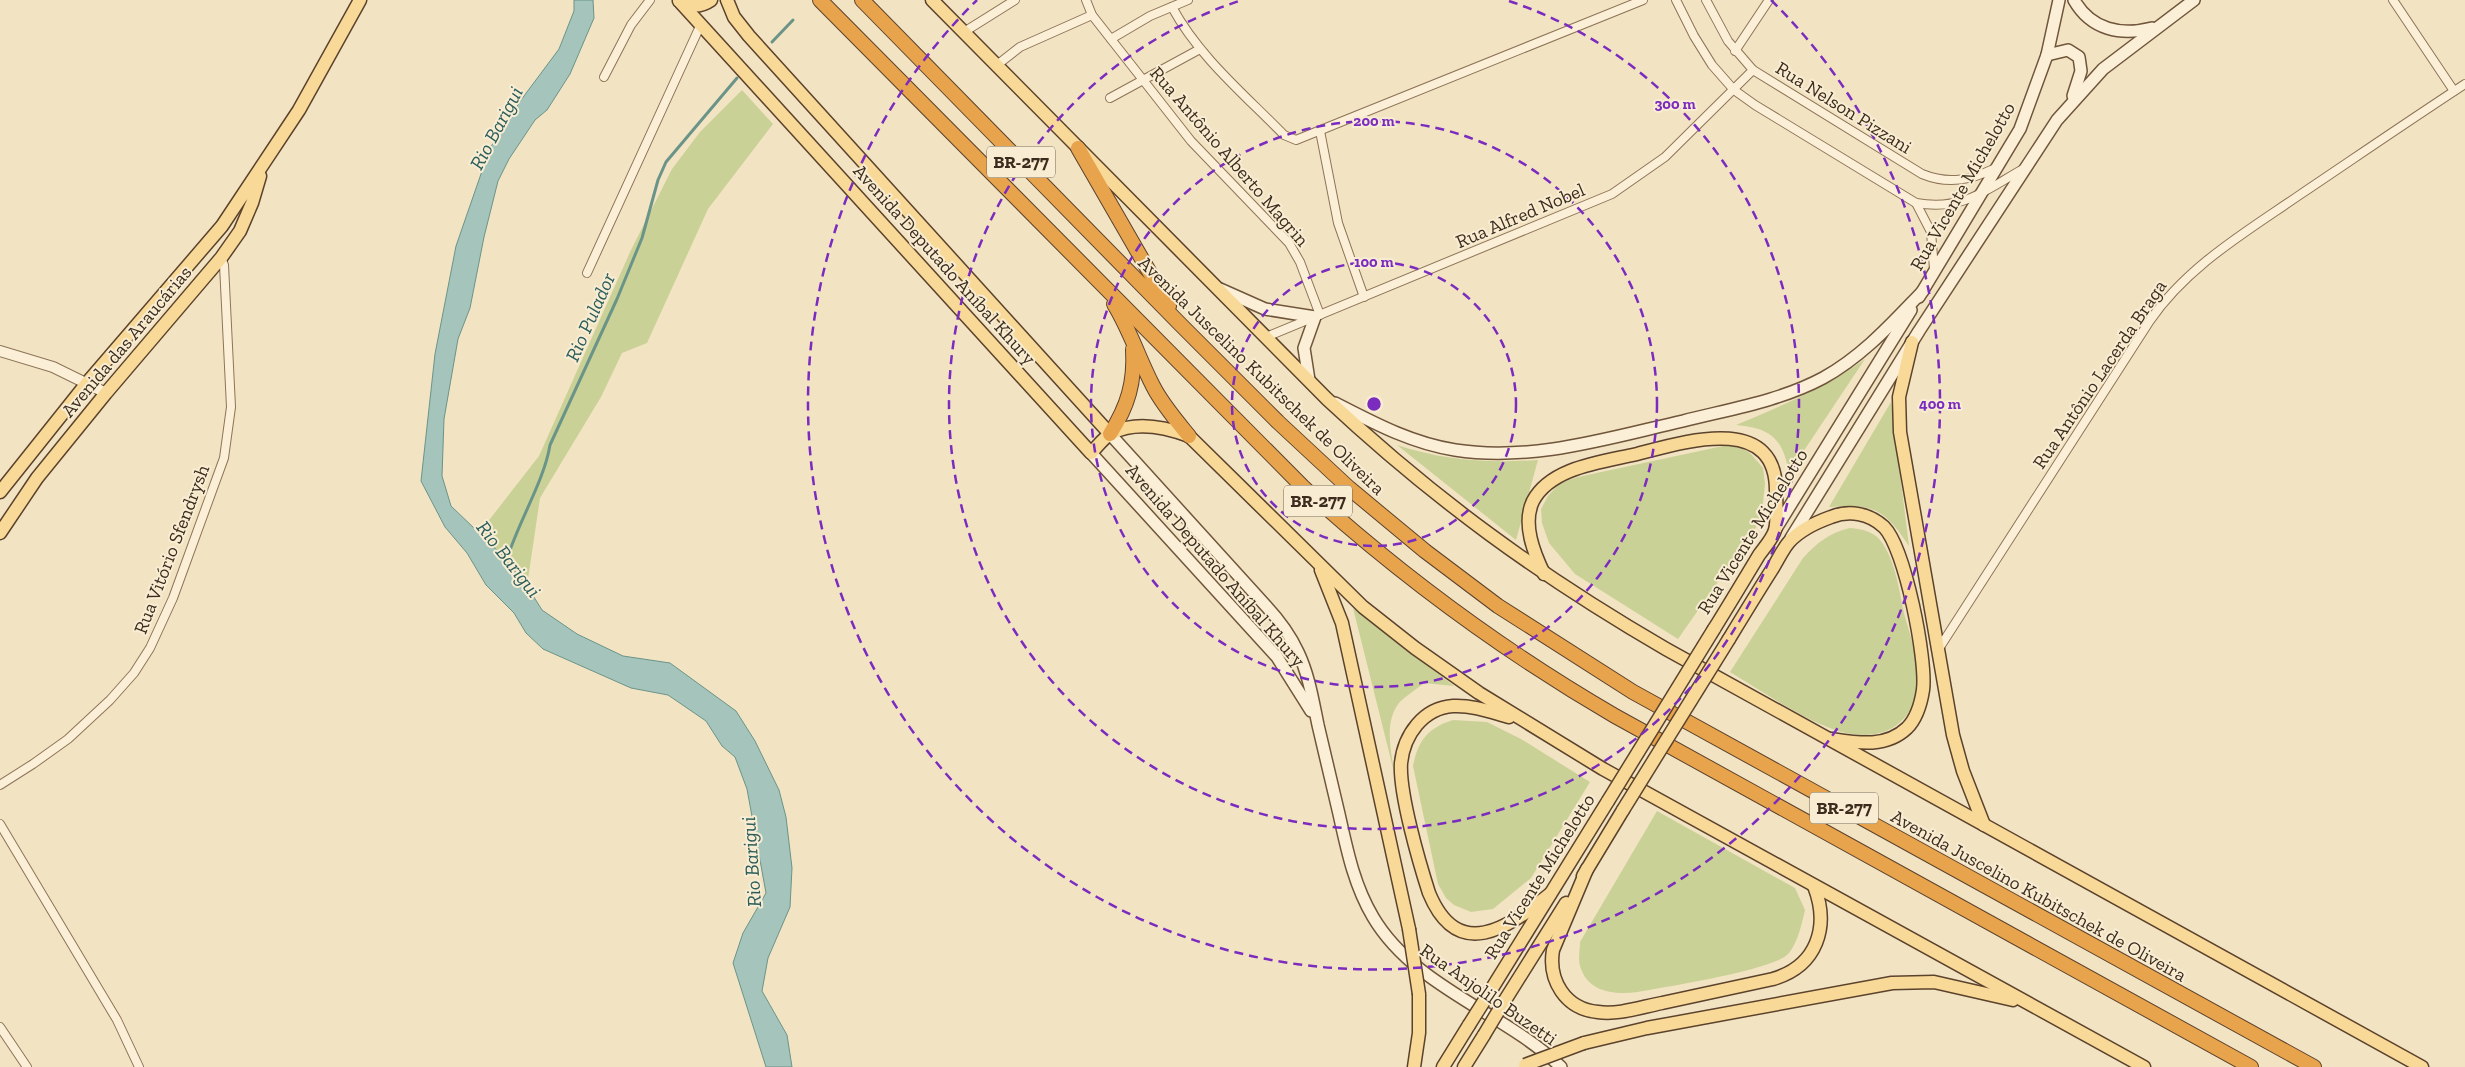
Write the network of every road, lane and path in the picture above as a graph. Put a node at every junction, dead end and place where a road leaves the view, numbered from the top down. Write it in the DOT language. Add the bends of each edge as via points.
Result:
graph roads {
  1 [pos="360,0"];
  2 [pos="650,0"];
  3 [pos="711,0"];
  4 [pos="727,0"];
  5 [pos="820,0"];
  6 [pos="862,0"];
  7 [pos="932,0"];
  8 [pos="1015,0"];
  9 [pos="1086,0"];
  10 [pos="1188,0"];
  11 [pos="1643,0"];
  12 [pos="1676,0"];
  13 [pos="1706,0"];
  14 [pos="1769,0"];
  15 [pos="2059,0"];
  16 [pos="2074,0"];
  17 [pos="2194,0"];
  18 [pos="2393,0"];
  19 [pos="679,2"];
  20 [pos="1172,7"];
  21 [pos="1092,15"];
  22 [pos="701,24"];
  23 [pos="2156,27"];
  24 [pos="964,32"];
  25 [pos="1111,39"];
  26 [pos="1200,49"];
  27 [pos="1735,51"];
  28 [pos="2047,55"];
  29 [pos="997,65"];
  30 [pos="1753,70"];
  31 [pos="604,77"];
  32 [pos="1142,80"];
  33 [pos="2465,84"];
  34 [pos="1734,90"];
  35 [pos="2454,91"];
  36 [pos="1110,98"];
  37 [pos="2071,102"];
  38 [pos="1320,131"];
  39 [pos="1078,148"];
  40 [pos="263,164"];
  41 [pos="1998,167"];
  42 [pos="2023,169"];
  43 [pos="1983,192"];
  44 [pos="1916,203"];
  45 [pos="222,226"];
  46 [pos="221,258"];
  47 [pos="1934,272"];
  48 [pos="587,273"];
  49 [pos="1104,286"];
  50 [pos="1217,288"];
  51 [pos="1923,291"];
  52 [pos="1364,297"];
  53 [pos="1317,316"];
  54 [pos="1180,324"];
  55 [pos="1127,326"];
  56 [pos="1266,337"];
  57 [pos="1912,342"];
  58 [pos="0,351"];
  59 [pos="1309,380"];
  60 [pos="87,383"];
  61 [pos="106,393"];
  62 [pos="1327,399"];
  63 [pos="1110,434"];
  64 [pos="1189,436"];
  65 [pos="1091,453"];
  66 [pos="0,492"];
  67 [pos="1775,530"];
  68 [pos="0,533"];
  69 [pos="1789,542"];
  70 [pos="1318,563"];
  71 [pos="1545,576"];
  72 [pos="1937,651"];
  73 [pos="1524,722"];
  74 [pos="1318,726"];
  75 [pos="1824,738"];
  76 [pos="0,785"];
  77 [pos="0,824"];
  78 [pos="1984,825"];
  79 [pos="1587,869"];
  80 [pos="1814,886"];
  81 [pos="1550,894"];
  82 [pos="1844,902"];
  83 [pos="1820,913"];
  84 [pos="2030,1004"];
  85 [pos="0,1027"];
  86 [pos="1523,1066"];
  87 [pos="27,1067"];
  88 [pos="139,1067"];
  89 [pos="1414,1067"];
  90 [pos="1443,1067"];
  91 [pos="1464,1067"];
  92 [pos="1561,1067"];
  93 [pos="2144,1067"];
  94 [pos="2251,1067"];
  95 [pos="2314,1067"];
  96 [pos="2422,1067"];
  1 -- 40 [label="main road, Avenida das Araucárias" via="299,110"];
  2 -- 31 [label="street" via="631,25"];
  3 -- 19 [label="main road" via="699,6"];
  4 -- 63 [label="main road, Avenida Deputado Aníbal Khury" via="734,17 749,36"];
  5 -- 49 [label="highway, BR-277"];
  6 -- 54 [label="highway, Avenida Juscelino Kubitschek de Oliveira / BR-277"];
  7 -- 24 [label="main road"];
  8 -- 24 [label="street"];
  9 -- 21 [label="street, Rua Antônio Alberto Magrin"];
  10 -- 20 [label="street"];
  11 -- 38 [label="street"];
  12 -- 34 [label="street" via="1704,53"];
  13 -- 27 [label="street, Rua Nelson Pizzani"];
  14 -- 27 [label="street"];
  15 -- 28 [label="main road, Rua Vicente Michelotto"];
  16 -- 23 [label="main road" via="2088,19 2107,29 2128,32"];
  17 -- 23 [label="main road"];
  18 -- 35 [label="street"];
  19 -- 22 [label="main road, Avenida Deputado Aníbal Khury"];
  20 -- 25 [label="street"];
  20 -- 26 [label="street"];
  21 -- 25 [label="street, Rua Antônio Alberto Magrin"];
  21 -- 29 [label="street" via="1020,47"];
  22 -- 48 [label="street"];
  22 -- 65 [label="main road, Avenida Deputado Aníbal Khury"];
  23 -- 37 [label="main road" via="2104,69"];
  24 -- 29 [label="main road"];
  25 -- 32 [label="street, Rua Antônio Alberto Magrin"];
  26 -- 32 [label="street"];
  26 -- 38 [label="street" via="1284,135 1292,140"];
  27 -- 30 [label="street, Rua Nelson Pizzani"];
  28 -- 37 [label="main road" via="2062,49 2079,57 2081,71"];
  28 -- 41 [label="main road, Rua Vicente Michelotto" via="2023,121"];
  29 -- 39 [label="main road"];
  30 -- 34 [label="street, Rua Alfred Nobel"];
  30 -- 41 [label="street, Rua Nelson Pizzani" via="1932,178 1955,182 1967,180"];
  32 -- 36 [label="street"];
  32 -- 53 [label="street, Rua Antônio Alberto Magrin" via="1191,141 1289,243 1300,262"];
  33 -- 35 [label="street, Rua Antônio Lacerda Braga"];
  34 -- 44 [label="street"];
  34 -- 52 [label="street, Rua Alfred Nobel" via="1665,157 1612,194"];
  35 -- 72 [label="street, Rua Antônio Lacerda Braga" via="2230,243 2172,291"];
  37 -- 42 [label="main road, Rua Vicente Michelotto"];
  38 -- 52 [label="street" via="1338,223"];
  39 -- 50 [label="main road"];
  39 -- 54 [label="highway"];
  40 -- 45 [label="main road, Avenida das Araucárias"];
  40 -- 46 [label="main road, Avenida das Araucárias" via="240,231"];
  41 -- 43 [label="main road, Rua Vicente Michelotto"];
  42 -- 43 [label="street"];
  42 -- 57 [label="main road, Rua Vicente Michelotto"];
  43 -- 44 [label="street" via="1946,206"];
  43 -- 47 [label="main road, Rua Vicente Michelotto"];
  44 -- 47 [label="street" via="1931,232"];
  45 -- 46 [label="main road"];
  45 -- 60 [label="main road, Avenida das Araucárias"];
  46 -- 61 [label="main road, Avenida das Araucárias"];
  46 -- 76 [label="street, Rua Vitório Sfendrysh" via="224,265 231,406 224,458 173,598 150,648 134,673 110,700 68,739"];
  47 -- 51 [label="main road, Rua Vicente Michelotto"];
  49 -- 55 [label="highway"];
  49 -- 94 [label="highway, BR-277" via="1255,440 1332,513 1443,603 1525,661 1615,716"];
  50 -- 53 [label="main road" via="1265,309"];
  50 -- 56 [label="main road"];
  51 -- 62 [label="main road" via="1856,356 1806,386 1745,406 1568,447 1482,452 1431,445 1393,432"];
  51 -- 67 [label="main road, Rua Vicente Michelotto"];
  52 -- 53 [label="street, Rua Alfred Nobel"];
  53 -- 56 [label="street, Rua Alfred Nobel"];
  53 -- 59 [label="main road" via="1304,348"];
  54 -- 95 [label="highway, Avenida Juscelino Kubitschek de Oliveira / BR-277" via="1309,451 1390,523 1468,584 1554,643 1681,719"];
  55 -- 63 [label="highway" via="1134,355 1131,392"];
  55 -- 64 [label="highway" via="1153,386"];
  56 -- 59 [label="main road"];
  57 -- 69 [label="main road, Rua Vicente Michelotto"];
  57 -- 72 [label="main road" via="1902,381 1899,414"];
  58 -- 60 [label="street" via="53,367"];
  59 -- 62 [label="main road"];
  60 -- 61 [label="street"];
  60 -- 66 [label="main road, Avenida das Araucárias"];
  61 -- 68 [label="main road, Avenida das Araucárias" via="37,478"];
  62 -- 71 [label="main road" via="1424,486"];
  63 -- 64 [label="main road" via="1159,427"];
  63 -- 65 [label="main road"];
  63 -- 74 [label="main road, Avenida Deputado Aníbal Khury" via="1278,620 1306,670"];
  64 -- 70 [label="main road"];
  65 -- 74 [label="main road, Avenida Deputado Aníbal Khury" via="1277,657 1302,694"];
  67 -- 71 [label="main road" via="1776,487 1772,466 1766,457 1738,439 1697,439 1588,466 1548,484 1534,501 1529,520 1533,547"];
  67 -- 81 [label="main road, Rua Vicente Michelotto, bridge"];
  69 -- 75 [label="main road" via="1809,527 1837,515 1861,514 1884,527 1892,538 1904,570 1922,662 1920,705 1908,727 1897,736 1874,743"];
  69 -- 79 [label="main road, Rua Vicente Michelotto, bridge"];
  70 -- 73 [label="main road" via="1363,607 1407,642"];
  70 -- 89 [label="main road, bridge" via="1342,623 1409,929 1419,994 1419,1033"];
  71 -- 75 [label="main road" via="1610,617"];
  72 -- 78 [label="main road" via="1957,752"];
  73 -- 80 [label="main road"];
  73 -- 81 [label="main road" via="1464,706 1429,714 1408,738 1402,762 1402,783 1429,893 1438,912 1450,925 1472,934 1494,932"];
  74 -- 92 [label="main road, Rua Anjolilo Buzetti" via="1351,867 1364,901 1383,932 1423,972 1522,1035"];
  75 -- 78 [label="main road"];
  77 -- 88 [label="street" via="116,1020"];
  78 -- 96 [label="main road"];
  79 -- 83 [label="main road" via="1553,950 1551,963 1553,975 1564,996 1578,1006 1597,1012 1626,1011 1785,976 1810,956 1818,935"];
  79 -- 91 [label="main road, Rua Vicente Michelotto, bridge"];
  80 -- 82 [label="main road"];
  80 -- 83 [label="main road"];
  81 -- 90 [label="main road, Rua Vicente Michelotto, bridge"];
  82 -- 83 [label="main road" via="1831,905"];
  82 -- 84 [label="main road"];
  84 -- 86 [label="main road, bridge" via="1934,982 1892,983 1647,1028 1584,1043"];
  84 -- 93 [label="main road"];
  85 -- 87 [label="street"];
}
